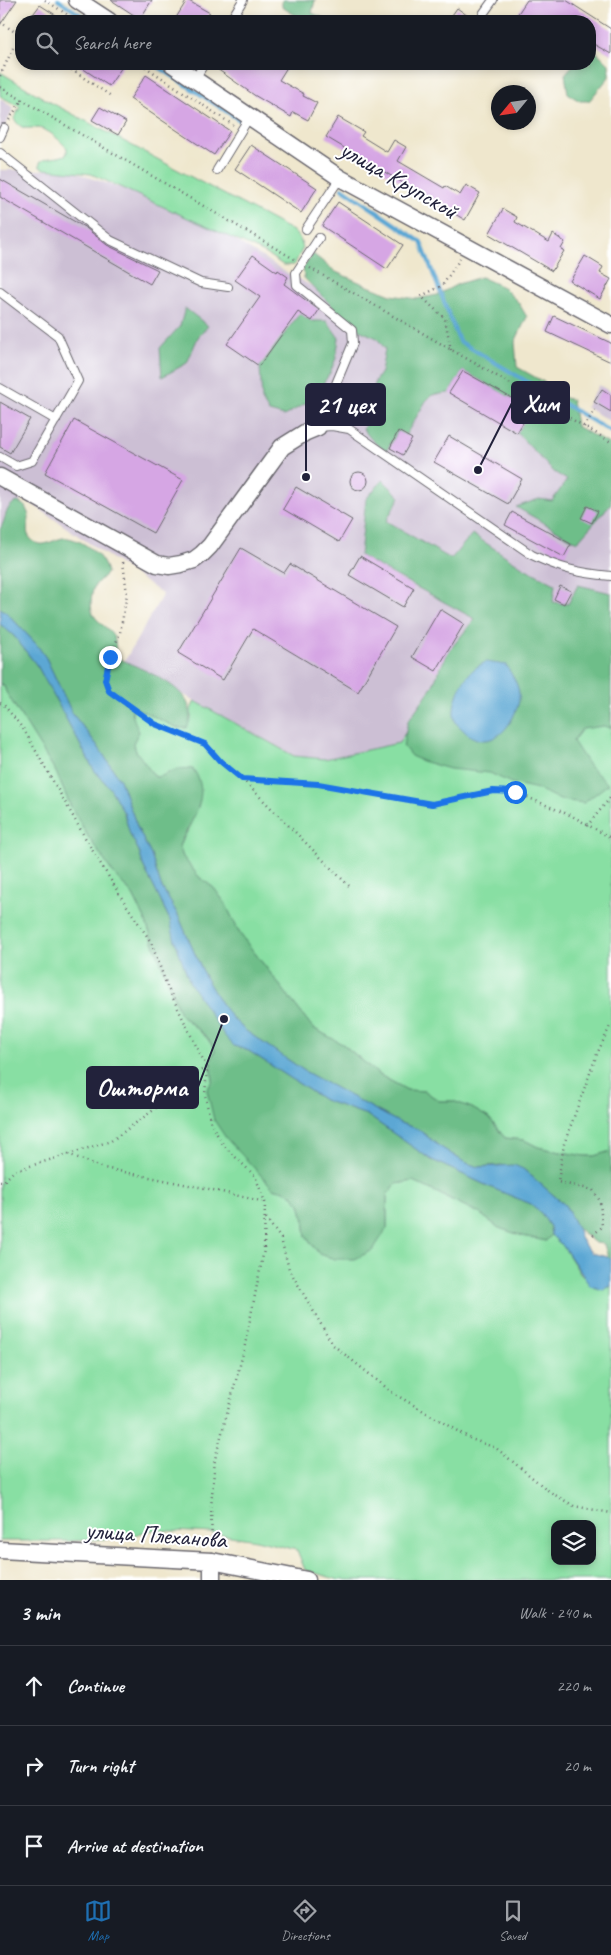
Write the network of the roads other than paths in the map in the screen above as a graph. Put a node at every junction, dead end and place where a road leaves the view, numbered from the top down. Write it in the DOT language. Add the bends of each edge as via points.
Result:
graph roads {
  1 [pos="77,0"];
  2 [pos="243,0"];
  3 [pos="493,0"];
  4 [pos="483,14"];
  5 [pos="100,15"];
  6 [pos="234,15"];
  7 [pos="181,70"];
  8 [pos="200,70"];
  9 [pos="195,79"];
  10 [pos="250,116"];
  11 [pos="4,128"];
  12 [pos="0,136"];
  13 [pos="0,154"];
  14 [pos="217,170"];
  15 [pos="340,178"];
  16 [pos="306,230"];
  17 [pos="319,238"];
  18 [pos="228,287"];
  19 [pos="0,292"];
  20 [pos="611,325"];
  21 [pos="0,388"];
  22 [pos="56,420"];
  23 [pos="318,427"];
  24 [pos="0,457"];
  25 [pos="0,477"];
  26 [pos="611,576"];
  27 [pos="0,1550"];
  28 [pos="212,1561"];
  29 [pos="212,1580"];
  30 [pos="307,1580"];
  1 -- 5 [label="street"];
  2 -- 6 [label="lane"];
  3 -- 4 [label="lane"];
  7 -- 9 [label="street, улица Крупской"];
  8 -- 9 [label="lane"];
  9 -- 10 [label="street, улица Крупской"];
  10 -- 14 [label="lane"];
  10 -- 15 [label="street, улица Крупской"];
  11 -- 12 [label="lane"];
  13 -- 18 [label="lane" via="110,240 201,283"];
  15 -- 16 [label="lane"];
  15 -- 20 [label="street, улица Крупской"];
  17 -- 23 [label="lane" via="296,273 297,285 352,330 353,343"];
  19 -- 22 [label="lane" via="58,336 78,381"];
  21 -- 22 [label="lane"];
  22 -- 24 [label="lane" via="32,461 16,466"];
  23 -- 25 [label="street" via="282,447 210,546 194,560 169,566 157,564 117,543"];
  23 -- 26 [label="lane" via="349,429 532,555 579,573"];
  27 -- 28 [label="street, улица Плеханова"];
  28 -- 29 [label="street"];
  28 -- 30 [label="street, улица Плеханова"];
}
